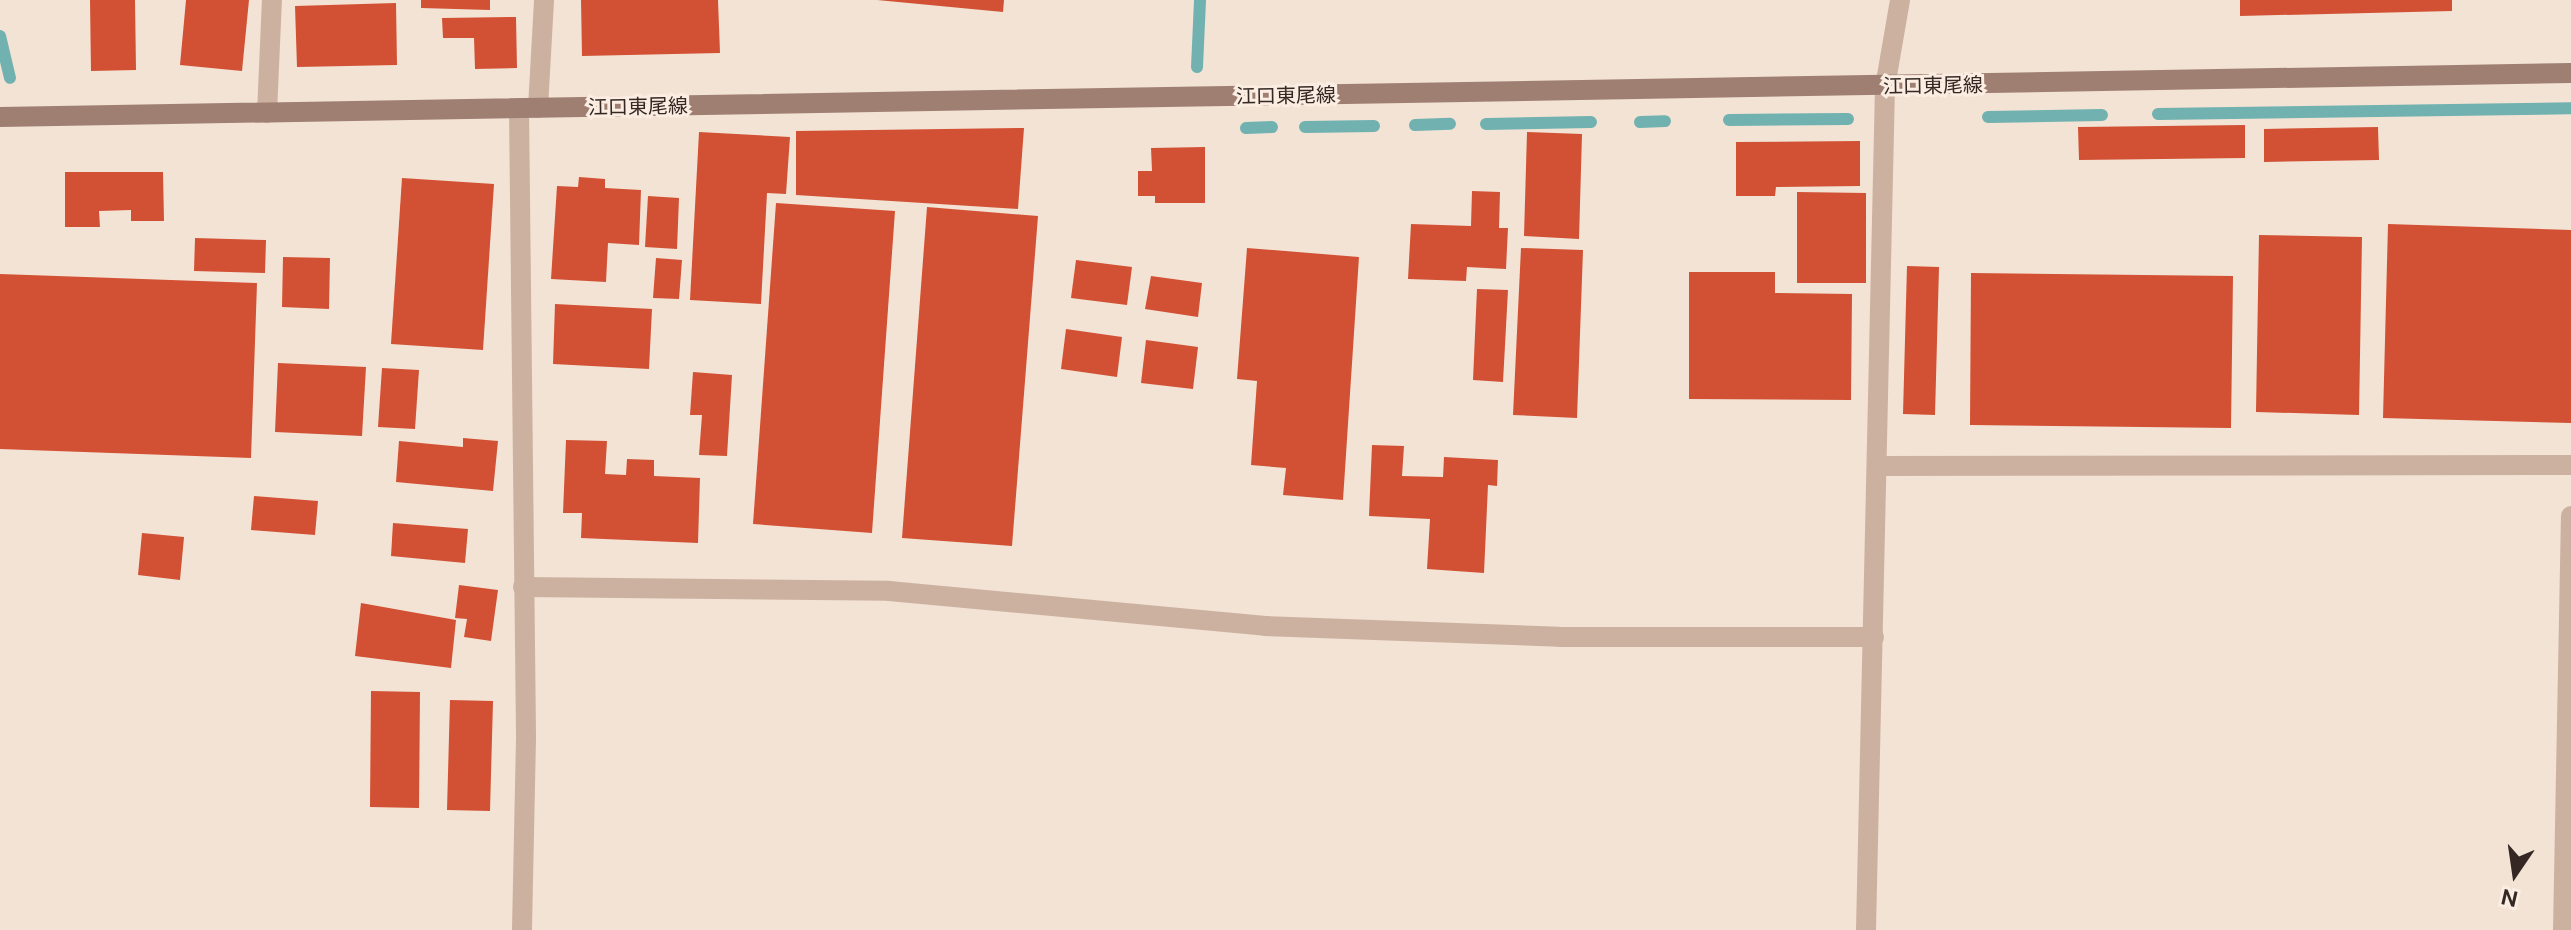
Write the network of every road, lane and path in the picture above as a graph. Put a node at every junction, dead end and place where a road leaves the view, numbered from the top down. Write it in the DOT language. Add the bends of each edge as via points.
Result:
graph roads {
  1 [pos="272,0"];
  2 [pos="544,0"];
  3 [pos="1900,0"];
  4 [pos="2571,73"];
  5 [pos="1885,87"];
  6 [pos="529,108"];
  7 [pos="267,113"];
  8 [pos="0,117"];
  9 [pos="2571,465"];
  10 [pos="1878,466"];
  11 [pos="2571,516"];
  12 [pos="523,587"];
  13 [pos="1874,637"];
  14 [pos="522,930"];
  15 [pos="1866,930"];
  16 [pos="2563,930"];
  1 -- 7 [label="street"];
  2 -- 6 [label="street"];
  3 -- 5 [label="street"];
  4 -- 5 [label="main road, 江口東尾線"];
  5 -- 6 [label="main road, 江口東尾線"];
  5 -- 10 [label="street"];
  6 -- 7 [label="main road, 江口東尾線"];
  6 -- 12 [label="street"];
  7 -- 8 [label="main road, 江口東尾線"];
  9 -- 10 [label="street"];
  10 -- 13 [label="street"];
  11 -- 16 [label="street"];
  12 -- 13 [label="street" via="889,591 1265,626 1466,634"];
  12 -- 14 [label="street"];
  13 -- 15 [label="street"];
}
